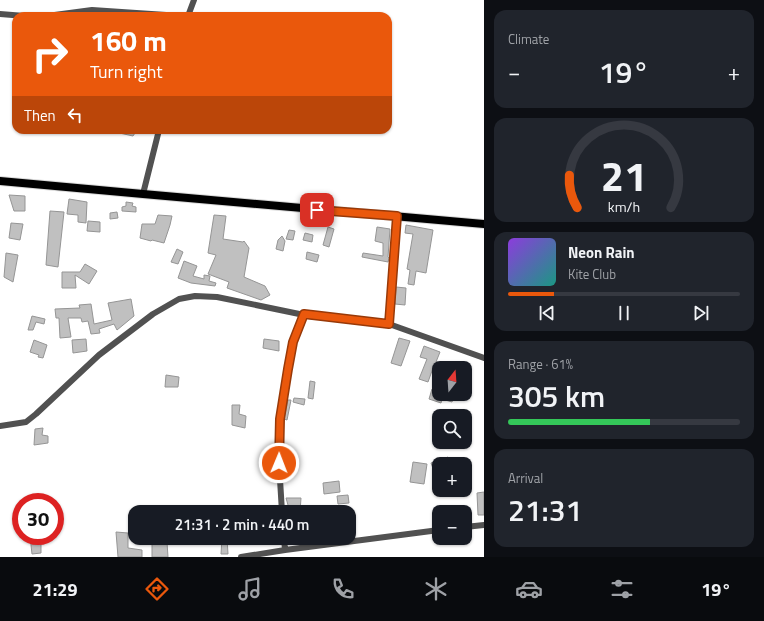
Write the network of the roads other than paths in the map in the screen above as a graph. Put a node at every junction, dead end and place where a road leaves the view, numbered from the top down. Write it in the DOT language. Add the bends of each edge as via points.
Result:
graph roads {
  1 [pos="194,0"];
  2 [pos="77,12"];
  3 [pos="122,12"];
  4 [pos="190,12"];
  5 [pos="0,14"];
  6 [pos="12,15"];
  7 [pos="158,134"];
  8 [pos="0,181"];
  9 [pos="143,194"];
  10 [pos="397,216"];
  11 [pos="484,224"];
  12 [pos="304,314"];
  13 [pos="389,324"];
  14 [pos="484,358"];
  15 [pos="0,426"];
  16 [pos="282,505"];
  17 [pos="484,525"];
  18 [pos="472,526"];
  19 [pos="432,531"];
  20 [pos="285,545"];
  21 [pos="285,550"];
  22 [pos="242,557"];
  1 -- 4 [label="street"];
  2 -- 3 [label="street"];
  5 -- 6 [label="street"];
  7 -- 9 [label="street"];
  8 -- 9 [label="main road"];
  9 -- 10 [label="main road"];
  10 -- 11 [label="main road"];
  10 -- 13 [label="street"];
  12 -- 13 [label="street"];
  12 -- 15 [label="street" via="217,297 195,296 179,300 153,314 99,355 26,422"];
  12 -- 16 [label="street" via="293,342 280,419"];
  13 -- 14 [label="street"];
  17 -- 18 [label="street"];
  19 -- 21 [label="street"];
  20 -- 21 [label="street"];
  21 -- 22 [label="street"];
}
